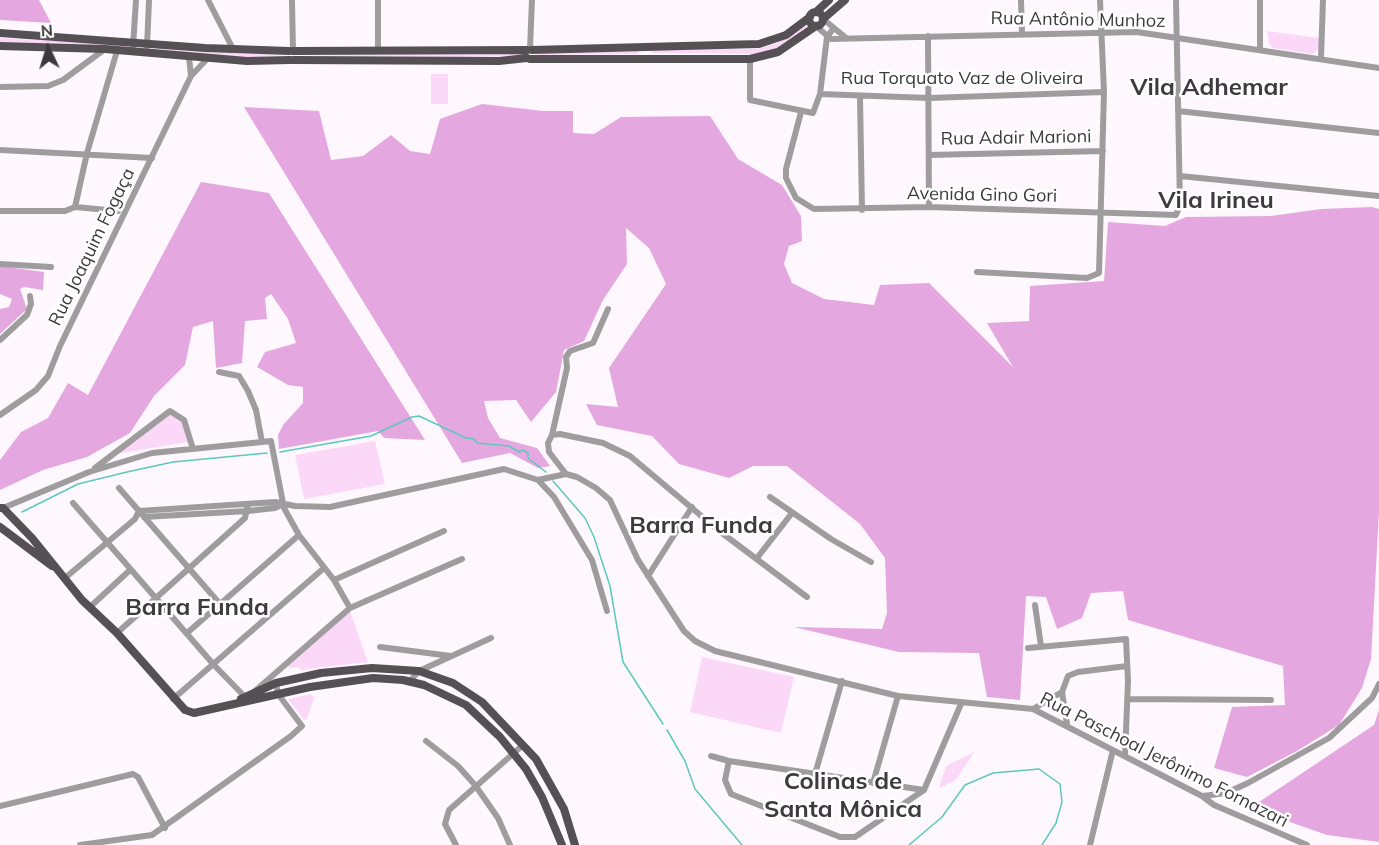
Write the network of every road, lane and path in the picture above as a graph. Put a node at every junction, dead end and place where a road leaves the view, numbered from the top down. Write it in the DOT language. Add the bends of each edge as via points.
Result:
graph roads {
  1 [pos="208,0"];
  2 [pos="292,0"];
  3 [pos="378,0"];
  4 [pos="532,0"];
  5 [pos="828,0"];
  6 [pos="845,0"];
  7 [pos="1021,0"];
  8 [pos="1100,0"];
  9 [pos="1176,0"];
  10 [pos="1260,0"];
  11 [pos="1323,0"];
  12 [pos="136,1"];
  13 [pos="149,1"];
  14 [pos="813,14"];
  15 [pos="823,20"];
  16 [pos="816,26"];
  17 [pos="833,29"];
  18 [pos="0,33"];
  19 [pos="1022,33"];
  20 [pos="1101,33"];
  21 [pos="826,36"];
  22 [pos="928,36"];
  23 [pos="1176,36"];
  24 [pos="845,38"];
  25 [pos="133,41"];
  26 [pos="147,43"];
  27 [pos="0,46"];
  28 [pos="646,47"];
  29 [pos="105,49"];
  30 [pos="233,49"];
  31 [pos="378,49"];
  32 [pos="1260,49"];
  33 [pos="117,51"];
  34 [pos="133,52"];
  35 [pos="147,53"];
  36 [pos="529,53"];
  37 [pos="291,56"];
  38 [pos="189,57"];
  39 [pos="646,58"];
  40 [pos="1321,58"];
  41 [pos="207,59"];
  42 [pos="750,59"];
  43 [pos="1379,68"];
  44 [pos="191,76"];
  45 [pos="0,87"];
  46 [pos="1104,92"];
  47 [pos="820,94"];
  48 [pos="860,97"];
  49 [pos="929,98"];
  50 [pos="1178,111"];
  51 [pos="801,112"];
  52 [pos="1379,133"];
  53 [pos="0,150"];
  54 [pos="1103,151"];
  55 [pos="87,153"];
  56 [pos="929,155"];
  57 [pos="152,158"];
  58 [pos="1180,177"];
  59 [pos="1379,196"];
  60 [pos="75,207"];
  61 [pos="929,207"];
  62 [pos="117,210"];
  63 [pos="862,210"];
  64 [pos="0,211"];
  65 [pos="1102,213"];
  66 [pos="0,264"];
  67 [pos="51,267"];
  68 [pos="977,272"];
  69 [pos="30,296"];
  70 [pos="608,309"];
  71 [pos="0,340"];
  72 [pos="219,372"];
  73 [pos="0,415"];
  74 [pos="552,435"];
  75 [pos="262,442"];
  76 [pos="193,449"];
  77 [pos="89,472"];
  78 [pos="566,474"];
  79 [pos="538,480"];
  80 [pos="119,488"];
  81 [pos="770,497"];
  82 [pos="72,503"];
  83 [pos="283,504"];
  84 [pos="248,507"];
  85 [pos="692,507"];
  86 [pos="2,508"];
  87 [pos="140,511"];
  88 [pos="792,513"];
  89 [pos="145,517"];
  90 [pos="135,519"];
  91 [pos="4,530"];
  92 [pos="444,531"];
  93 [pos="299,535"];
  94 [pos="106,543"];
  95 [pos="757,558"];
  96 [pos="462,559"];
  97 [pos="871,562"];
  98 [pos="324,568"];
  99 [pos="57,569"];
  100 [pos="187,569"];
  101 [pos="130,570"];
  102 [pos="648,576"];
  103 [pos="65,578"];
  104 [pos="334,580"];
  105 [pos="807,597"];
  106 [pos="155,598"];
  107 [pos="220,604"];
  108 [pos="1035,605"];
  109 [pos="90,607"];
  110 [pos="350,608"];
  111 [pos="608,611"];
  112 [pos="117,633"];
  113 [pos="187,633"];
  114 [pos="491,638"];
  115 [pos="1041,646"];
  116 [pos="380,647"];
  117 [pos="1028,648"];
  118 [pos="452,656"];
  119 [pos="214,665"];
  120 [pos="1127,666"];
  121 [pos="419,671"];
  122 [pos="842,681"];
  123 [pos="409,682"];
  124 [pos="276,683"];
  125 [pos="1379,684"];
  126 [pos="1062,692"];
  127 [pos="278,693"];
  128 [pos="898,696"];
  129 [pos="248,697"];
  130 [pos="173,699"];
  131 [pos="1128,699"];
  132 [pos="1271,700"];
  133 [pos="961,704"];
  134 [pos="1033,709"];
  135 [pos="503,723"];
  136 [pos="1067,724"];
  137 [pos="495,733"];
  138 [pos="426,741"];
  139 [pos="523,745"];
  140 [pos="1113,750"];
  141 [pos="513,753"];
  142 [pos="711,756"];
  143 [pos="1125,756"];
  144 [pos="729,761"];
  145 [pos="815,774"];
  146 [pos="873,783"];
  147 [pos="475,785"];
  148 [pos="924,790"];
  149 [pos="1202,796"];
  150 [pos="0,806"];
  151 [pos="165,828"];
  152 [pos="80,845"];
  153 [pos="456,845"];
  154 [pos="510,845"];
  155 [pos="562,845"];
  156 [pos="575,845"];
  157 [pos="1090,845"];
  158 [pos="1307,845"];
  1 -- 30 [label="street"];
  2 -- 37 [label="street"];
  3 -- 31 [label="street"];
  4 -- 36 [label="street"];
  5 -- 14 [label="main road"];
  6 -- 15 [label="main road"];
  7 -- 19 [label="street"];
  8 -- 20 [label="street"];
  9 -- 23 [label="street"];
  10 -- 32 [label="street"];
  11 -- 40 [label="street"];
  12 -- 13 [label="street"];
  12 -- 25 [label="street"];
  13 -- 26 [label="street"];
  14 -- 15 [label="main road" via="822,15"];
  14 -- 16 [label="main road" via="811,23"];
  14 -- 28 [label="main road" via="786,35 759,45"];
  15 -- 16 [label="main road"];
  15 -- 17 [label="street"];
  16 -- 21 [label="street"];
  16 -- 42 [label="main road" via="778,52"];
  17 -- 21 [label="street"];
  17 -- 24 [label="street"];
  18 -- 25 [label="main road"];
  19 -- 20 [label="street, Rua Antônio Munhoz"];
  19 -- 22 [label="street, Rua Antônio Munhoz"];
  20 -- 23 [label="street, Rua Antônio Munhoz"];
  20 -- 46 [label="street"];
  21 -- 24 [label="street, Rua Antônio Munhoz"];
  21 -- 47 [label="street"];
  22 -- 24 [label="street, Rua Antônio Munhoz"];
  22 -- 49 [label="street"];
  23 -- 32 [label="street, Rua Antônio Munhoz"];
  23 -- 50 [label="street"];
  25 -- 26 [label="main road"];
  25 -- 34 [label="street"];
  26 -- 30 [label="main road"];
  26 -- 35 [label="street"];
  27 -- 29 [label="main road"];
  28 -- 36 [label="main road"];
  28 -- 39 [label="main road"];
  29 -- 33 [label="main road"];
  29 -- 45 [label="street" via="63,80 48,86"];
  30 -- 37 [label="main road"];
  31 -- 36 [label="main road"];
  31 -- 37 [label="main road"];
  32 -- 40 [label="street, Rua Antônio Munhoz"];
  33 -- 34 [label="main road"];
  33 -- 55 [label="street"];
  34 -- 35 [label="main road"];
  35 -- 38 [label="main road"];
  36 -- 37 [label="main road" via="499,61"];
  36 -- 39 [label="main road"];
  37 -- 41 [label="main road"];
  38 -- 41 [label="main road"];
  38 -- 44 [label="street"];
  39 -- 42 [label="main road"];
  40 -- 43 [label="street, Rua Antônio Munhoz"];
  41 -- 44 [label="street, Rua Joaquim Fogaça"];
  42 -- 51 [label="street" via="750,100"];
  44 -- 57 [label="street, Rua Joaquim Fogaça"];
  46 -- 49 [label="street, Rua Torquato Vaz de Oliveira"];
  46 -- 54 [label="street"];
  47 -- 48 [label="street, Rua Torquato Vaz de Oliveira"];
  47 -- 51 [label="street" via="815,112"];
  48 -- 49 [label="street, Rua Torquato Vaz de Oliveira"];
  48 -- 63 [label="street"];
  49 -- 56 [label="street"];
  50 -- 52 [label="street"];
  50 -- 58 [label="street"];
  51 -- 63 [label="street, Avenida Gino Gori" via="786,169 789,187 796,198 814,209"];
  53 -- 55 [label="street"];
  54 -- 56 [label="street, Rua Adair Marioni"];
  54 -- 65 [label="street"];
  55 -- 57 [label="street"];
  55 -- 60 [label="street"];
  56 -- 61 [label="street"];
  57 -- 73 [label="street, Rua Joaquim Fogaça" via="48,376 36,390"];
  58 -- 59 [label="street"];
  58 -- 65 [label="street, Avenida Gino Gori" via="1176,215"];
  60 -- 62 [label="street"];
  60 -- 64 [label="street" via="65,211"];
  61 -- 63 [label="street, Avenida Gino Gori"];
  61 -- 65 [label="street, Avenida Gino Gori"];
  65 -- 68 [label="street" via="1099,273 1087,278"];
  66 -- 67 [label="street"];
  69 -- 71 [label="street" via="27,315"];
  70 -- 74 [label="street" via="593,343 570,351 566,357"];
  72 -- 75 [label="street" via="239,376 256,410"];
  74 -- 78 [label="street" via="549,452"];
  74 -- 85 [label="street" via="603,443 630,456"];
  75 -- 76 [label="street"];
  75 -- 83 [label="street" via="272,441"];
  76 -- 77 [label="street" via="152,453"];
  76 -- 77 [label="street" via="184,420 168,412"];
  77 -- 86 [label="street"];
  78 -- 79 [label="street"];
  78 -- 102 [label="street, Rua Paschoal Jerônimo Fornazari" via="596,488 610,500"];
  79 -- 83 [label="street" via="504,469 330,507"];
  79 -- 111 [label="street" via="554,497 592,560"];
  80 -- 87 [label="street"];
  81 -- 88 [label="street"];
  82 -- 94 [label="street"];
  83 -- 84 [label="street" via="275,508"];
  83 -- 93 [label="street"];
  84 -- 87 [label="street"];
  84 -- 89 [label="street"];
  84 -- 100 [label="street" via="245,518"];
  85 -- 95 [label="street"];
  85 -- 102 [label="street"];
  86 -- 99 [label="main road"];
  87 -- 89 [label="street"];
  87 -- 90 [label="street"];
  88 -- 95 [label="street"];
  88 -- 97 [label="street"];
  89 -- 90 [label="street"];
  89 -- 100 [label="street"];
  90 -- 94 [label="street"];
  91 -- 99 [label="main road"];
  92 -- 104 [label="street"];
  93 -- 98 [label="street"];
  93 -- 107 [label="street"];
  94 -- 101 [label="street"];
  94 -- 103 [label="street"];
  95 -- 105 [label="street"];
  96 -- 110 [label="street"];
  98 -- 104 [label="street"];
  98 -- 119 [label="street"];
  99 -- 103 [label="main road"];
  100 -- 106 [label="street"];
  100 -- 107 [label="street"];
  101 -- 106 [label="street"];
  101 -- 109 [label="street"];
  102 -- 122 [label="street, Rua Paschoal Jerônimo Fornazari" via="684,631 695,641 715,651"];
  103 -- 109 [label="main road"];
  104 -- 110 [label="street"];
  106 -- 112 [label="street"];
  106 -- 113 [label="street"];
  107 -- 113 [label="street"];
  108 -- 115 [label="street"];
  109 -- 112 [label="main road"];
  110 -- 129 [label="street"];
  112 -- 130 [label="main road"];
  113 -- 119 [label="street"];
  114 -- 118 [label="street"];
  115 -- 117 [label="street"];
  115 -- 120 [label="street" via="1124,638"];
  116 -- 118 [label="street"];
  118 -- 121 [label="street"];
  119 -- 129 [label="street"];
  119 -- 130 [label="street"];
  120 -- 126 [label="street" via="1073,674 1065,680"];
  120 -- 131 [label="street"];
  121 -- 123 [label="street"];
  121 -- 124 [label="main road" via="372,668"];
  121 -- 135 [label="main road" via="453,683 482,702"];
  122 -- 128 [label="street, Rua Paschoal Jerônimo Fornazari"];
  122 -- 145 [label="street"];
  123 -- 127 [label="main road" via="374,678"];
  123 -- 137 [label="main road" via="442,692 466,705"];
  124 -- 127 [label="street"];
  124 -- 129 [label="main road"];
  125 -- 149 [label="street" via="1372,698 1329,738 1248,783 1226,793"];
  126 -- 134 [label="street"];
  126 -- 136 [label="street"];
  127 -- 129 [label="main road"];
  127 -- 151 [label="street" via="302,726"];
  128 -- 133 [label="street, Rua Paschoal Jerônimo Fornazari"];
  128 -- 146 [label="street"];
  129 -- 130 [label="main road" via="194,712 185,710"];
  131 -- 132 [label="street"];
  131 -- 143 [label="street"];
  133 -- 134 [label="street, Rua Paschoal Jerônimo Fornazari"];
  133 -- 148 [label="street"];
  134 -- 136 [label="street, Rua Paschoal Jerônimo Fornazari"];
  135 -- 137 [label="main road"];
  135 -- 139 [label="main road"];
  136 -- 140 [label="street, Rua Paschoal Jerônimo Fornazari"];
  137 -- 141 [label="main road"];
  138 -- 147 [label="street"];
  139 -- 141 [label="street"];
  139 -- 156 [label="main road" via="536,759 564,809"];
  140 -- 143 [label="street, Rua Paschoal Jerônimo Fornazari"];
  140 -- 157 [label="street"];
  141 -- 147 [label="street"];
  141 -- 155 [label="main road" via="542,797"];
  142 -- 144 [label="street"];
  143 -- 149 [label="street, Rua Paschoal Jerônimo Fornazari"];
  144 -- 145 [label="street"];
  144 -- 148 [label="street" via="725,780 731,794 840,837 862,834"];
  145 -- 146 [label="street"];
  146 -- 148 [label="street"];
  147 -- 153 [label="street" via="446,816"];
  147 -- 154 [label="street" via="498,818"];
  149 -- 158 [label="street, Rua Paschoal Jerônimo Fornazari" via="1246,821"];
  150 -- 151 [label="street" via="133,774"];
  151 -- 152 [label="street" via="152,834"];
}
